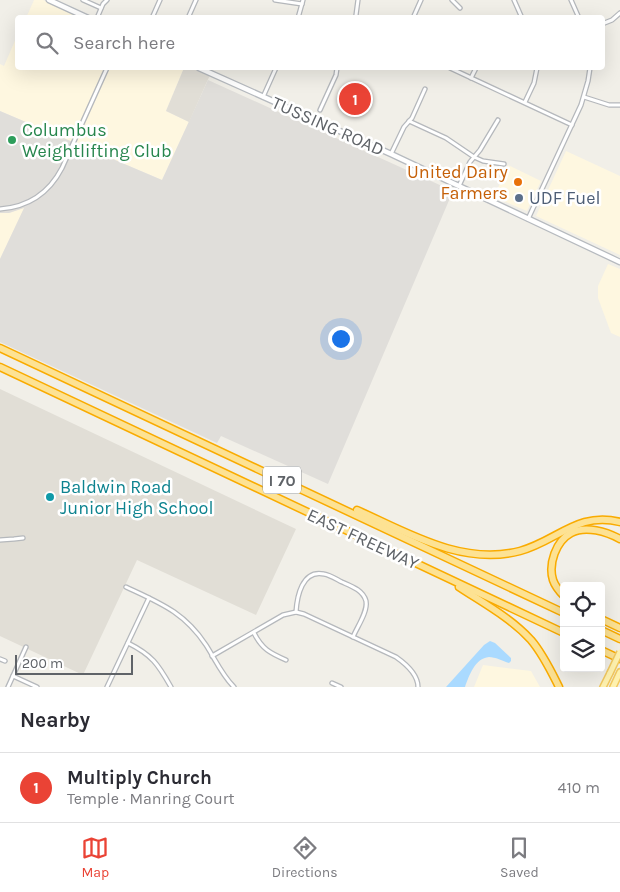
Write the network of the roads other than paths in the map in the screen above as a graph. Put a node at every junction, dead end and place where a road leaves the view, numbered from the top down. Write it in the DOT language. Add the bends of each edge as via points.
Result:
graph roads {
  1 [pos="49,0"];
  2 [pos="84,0"];
  3 [pos="107,0"];
  4 [pos="160,0"];
  5 [pos="196,0"];
  6 [pos="275,0"];
  7 [pos="358,0"];
  8 [pos="421,0"];
  9 [pos="452,0"];
  10 [pos="514,0"];
  11 [pos="571,0"];
  12 [pos="302,2"];
  13 [pos="102,8"];
  14 [pos="460,8"];
  15 [pos="620,13"];
  16 [pos="82,15"];
  17 [pos="98,15"];
  18 [pos="153,15"];
  19 [pos="189,15"];
  20 [pos="299,15"];
  21 [pos="356,15"];
  22 [pos="414,15"];
  23 [pos="521,15"];
  24 [pos="578,15"];
  25 [pos="605,23"];
  26 [pos="107,70"];
  27 [pos="203,70"];
  28 [pos="275,70"];
  29 [pos="337,70"];
  30 [pos="454,70"];
  31 [pos="475,70"];
  32 [pos="537,70"];
  33 [pos="590,70"];
  34 [pos="471,78"];
  35 [pos="426,89"];
  36 [pos="263,97"];
  37 [pos="584,97"];
  38 [pos="525,102"];
  39 [pos="620,105"];
  40 [pos="320,110"];
  41 [pos="498,120"];
  42 [pos="410,121"];
  43 [pos="572,125"];
  44 [pos="391,154"];
  45 [pos="474,157"];
  46 [pos="504,164"];
  47 [pos="458,187"];
  48 [pos="0,209"];
  49 [pos="528,219"];
  50 [pos="620,262"];
  51 [pos="0,348"];
  52 [pos="0,367"];
  53 [pos="258,468"];
  54 [pos="620,522"];
  55 [pos="23,538"];
  56 [pos="620,539"];
  57 [pos="0,540"];
  58 [pos="436,573"];
  59 [pos="126,587"];
  60 [pos="560,591"];
  61 [pos="149,598"];
  62 [pos="560,611"];
  63 [pos="296,612"];
  64 [pos="605,621"];
  65 [pos="620,628"];
  66 [pos="560,631"];
  67 [pos="254,632"];
  68 [pos="605,632"];
  69 [pos="353,637"];
  70 [pos="620,639"];
  71 [pos="128,643"];
  72 [pos="26,647"];
  73 [pos="605,652"];
  74 [pos="620,652"];
  75 [pos="212,656"];
  76 [pos="0,659"];
  77 [pos="620,659"];
  78 [pos="286,660"];
  79 [pos="5,661"];
  80 [pos="619,675"];
  81 [pos="13,676"];
  82 [pos="332,683"];
  83 [pos="8,687"];
  84 [pos="38,687"];
  85 [pos="107,687"];
  86 [pos="171,687"];
  87 [pos="234,687"];
  88 [pos="341,687"];
  89 [pos="418,687"];
  90 [pos="560,687"];
  91 [pos="605,687"];
  92 [pos="613,687"];
  1 -- 16 [label="main road"];
  2 -- 13 [label="street"];
  3 -- 13 [label="street"];
  4 -- 18 [label="street"];
  5 -- 19 [label="street"];
  6 -- 12 [label="street"];
  7 -- 21 [label="street"];
  8 -- 22 [label="street"];
  9 -- 14 [label="street"];
  10 -- 23 [label="street"];
  11 -- 24 [label="street"];
  12 -- 20 [label="street"];
  13 -- 17 [label="street"];
  15 -- 25 [label="street"];
  26 -- 48 [label="street" via="54,183 31,200"];
  27 -- 36 [label="main road, TUSSING ROAD"];
  28 -- 36 [label="street"];
  29 -- 40 [label="street"];
  30 -- 34 [label="street"];
  31 -- 34 [label="street"];
  32 -- 38 [label="street"];
  33 -- 37 [label="street"];
  34 -- 38 [label="street"];
  35 -- 42 [label="street"];
  36 -- 44 [label="main road, TUSSING ROAD"];
  37 -- 39 [label="street"];
  37 -- 43 [label="street"];
  38 -- 43 [label="street"];
  41 -- 45 [label="street"];
  42 -- 44 [label="street"];
  42 -- 45 [label="street" via="446,138"];
  43 -- 49 [label="street"];
  44 -- 47 [label="main road, TUSSING ROAD"];
  45 -- 46 [label="street"];
  45 -- 47 [label="street"];
  47 -- 49 [label="main road, TUSSING ROAD"];
  49 -- 50 [label="main road, TUSSING ROAD"];
  51 -- 53 [label="highway, EAST FREEWAY / I 70"];
  52 -- 58 [label="highway, EAST FREEWAY / I 70"];
  53 -- 54 [label="highway" via="430,542 463,552 493,555 513,552 534,546 576,524 591,520"];
  53 -- 62 [label="highway, EAST FREEWAY / I 70"];
  55 -- 57 [label="street"];
  56 -- 60 [label="highway" via="601,532 578,530 560,542 552,572 553,581"];
  58 -- 66 [label="highway, EAST FREEWAY / I 70"];
  58 -- 90 [label="highway" via="519,628 532,641"];
  59 -- 61 [label="street"];
  61 -- 71 [label="street"];
  61 -- 75 [label="street" via="185,620"];
  63 -- 67 [label="street" via="283,615"];
  63 -- 69 [label="street"];
  63 -- 69 [label="street" via="305,581 315,574 326,574 357,589 364,597 365,611"];
  64 -- 65 [label="highway"];
  67 -- 75 [label="street"];
  67 -- 78 [label="street" via="268,652"];
  68 -- 70 [label="highway"];
  69 -- 89 [label="street" via="404,662"];
  71 -- 85 [label="street"];
  71 -- 86 [label="street" via="151,658"];
  72 -- 81 [label="street"];
  73 -- 77 [label="highway"];
  74 -- 91 [label="main road, bridge"];
  75 -- 87 [label="street"];
  76 -- 79 [label="street"];
  80 -- 92 [label="main road"];
  81 -- 83 [label="street"];
  81 -- 84 [label="street"];
  82 -- 88 [label="street"];
}
